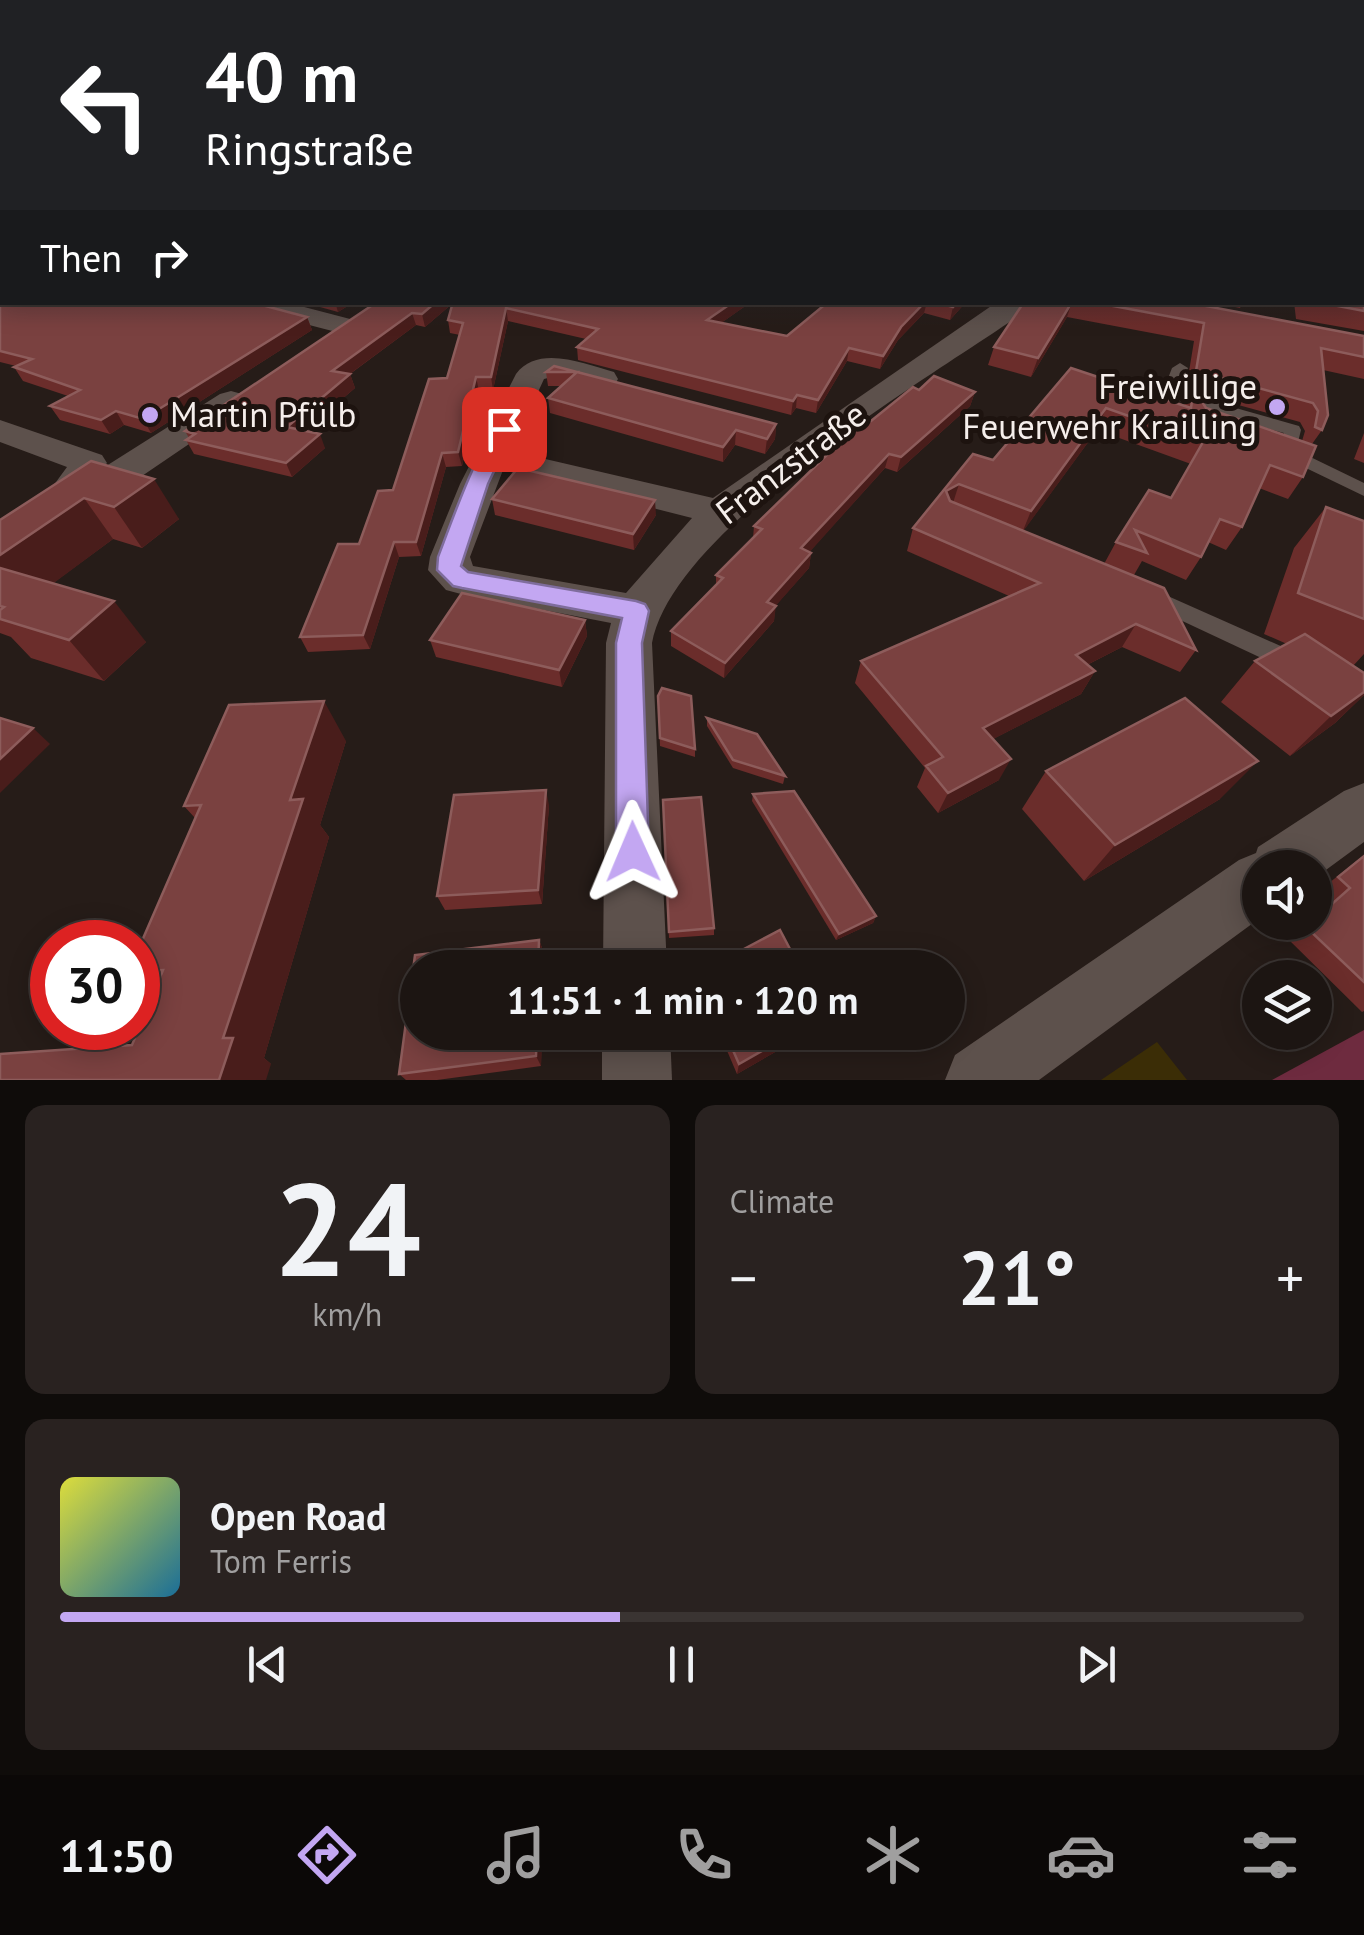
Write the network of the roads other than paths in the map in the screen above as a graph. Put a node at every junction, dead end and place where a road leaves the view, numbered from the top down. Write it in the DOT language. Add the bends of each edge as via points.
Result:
graph roads {
  1 [pos="264,305"];
  2 [pos="1010,305"];
  3 [pos="372,308"];
  4 [pos="344,326"];
  5 [pos="311,348"];
  6 [pos="1180,368"];
  7 [pos="262,380"];
  8 [pos="637,388"];
  9 [pos="1205,406"];
  10 [pos="775,424"];
  11 [pos="0,430"];
  12 [pos="1235,434"];
  13 [pos="819,437"];
  14 [pos="157,450"];
  15 [pos="491,456"];
  16 [pos="89,463"];
  17 [pos="1364,490"];
  18 [pos="719,512"];
  19 [pos="46,522"];
  20 [pos="0,553"];
  21 [pos="1132,588"];
  22 [pos="636,611"];
  23 [pos="1306,668"];
  24 [pos="1364,808"];
  25 [pos="1304,850"];
  26 [pos="1242,894"];
  27 [pos="635,950"];
  28 [pos="636,1050"];
  29 [pos="637,1080"];
  30 [pos="980,1080"];
  1 -- 4 [label="street"];
  2 -- 13 [label="street, Franzstraße"];
  3 -- 4 [label="street"];
  4 -- 5 [label="street"];
  6 -- 9 [label="lane" via="1170,394"];
  7 -- 14 [label="street"];
  8 -- 15 [label="street" via="542,367 531,374"];
  9 -- 12 [label="lane" via="1200,422"];
  9 -- 17 [label="lane" via="1292,430 1278,449"];
  10 -- 13 [label="street"];
  11 -- 16 [label="street"];
  13 -- 18 [label="street, Franzstraße"];
  14 -- 16 [label="street"];
  14 -- 19 [label="street"];
  15 -- 18 [label="street"];
  15 -- 22 [label="street" via="449,570 462,580"];
  16 -- 19 [label="street"];
  18 -- 22 [label="street, Franzstraße"];
  19 -- 20 [label="street"];
  21 -- 23 [label="lane"];
  22 -- 27 [label="street" via="629,643"];
  24 -- 25 [label="street"];
  26 -- 30 [label="street"];
  28 -- 29 [label="street"];
}
